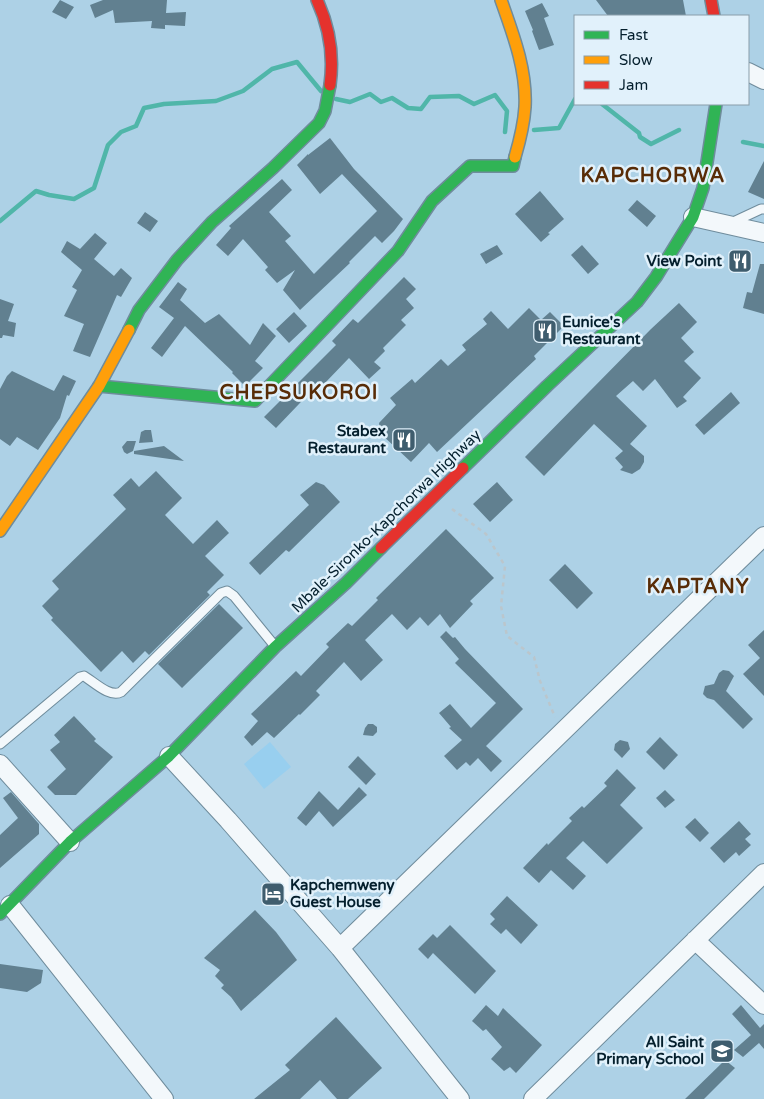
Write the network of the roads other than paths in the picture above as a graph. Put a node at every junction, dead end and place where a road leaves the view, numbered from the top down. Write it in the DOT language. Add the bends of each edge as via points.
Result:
graph roads {
  1 [pos="317,0"];
  2 [pos="501,0"];
  3 [pos="711,0"];
  4 [pos="714,15"];
  5 [pos="749,72"];
  6 [pos="764,80"];
  7 [pos="716,105"];
  8 [pos="764,209"];
  9 [pos="693,217"];
  10 [pos="728,224"];
  11 [pos="764,233"];
  12 [pos="99,386"];
  13 [pos="0,531"];
  14 [pos="764,536"];
  15 [pos="275,646"];
  16 [pos="0,744"];
  17 [pos="169,756"];
  18 [pos="0,764"];
  19 [pos="70,842"];
  20 [pos="764,873"];
  21 [pos="5,909"];
  22 [pos="695,940"];
  23 [pos="340,948"];
  24 [pos="764,1005"];
  25 [pos="164,1099"];
  26 [pos="460,1099"];
  27 [pos="533,1099"];
  1 -- 12 [label="street" via="330,38 331,63 327,107 319,123 212,222 177,260 139,310"];
  2 -- 12 [label="street" via="525,90 523,124 512,166 470,166 432,201 398,251 255,401"];
  3 -- 4 [label="street"];
  5 -- 6 [label="street"];
  7 -- 9 [label="street, Mbale-Sironko-Kapchorwa Highway" via="703,188"];
  8 -- 10 [label="lane"];
  9 -- 10 [label="street"];
  9 -- 15 [label="street, Mbale-Sironko-Kapchorwa Highway" via="656,278 637,302 546,386 346,583"];
  10 -- 11 [label="street"];
  12 -- 13 [label="street"];
  14 -- 23 [label="street"];
  15 -- 16 [label="lane" via="234,596 227,591 221,593 121,692 112,694 84,676 80,677"];
  15 -- 17 [label="street, Mbale-Sironko-Kapchorwa Highway"];
  17 -- 19 [label="street, Mbale-Sironko-Kapchorwa Highway"];
  17 -- 23 [label="street"];
  18 -- 19 [label="street"];
  19 -- 21 [label="street, Mbale-Sironko-Kapchorwa Highway"];
  20 -- 22 [label="street"];
  21 -- 25 [label="street"];
  22 -- 24 [label="street"];
  22 -- 27 [label="street"];
  23 -- 26 [label="street"];
}
